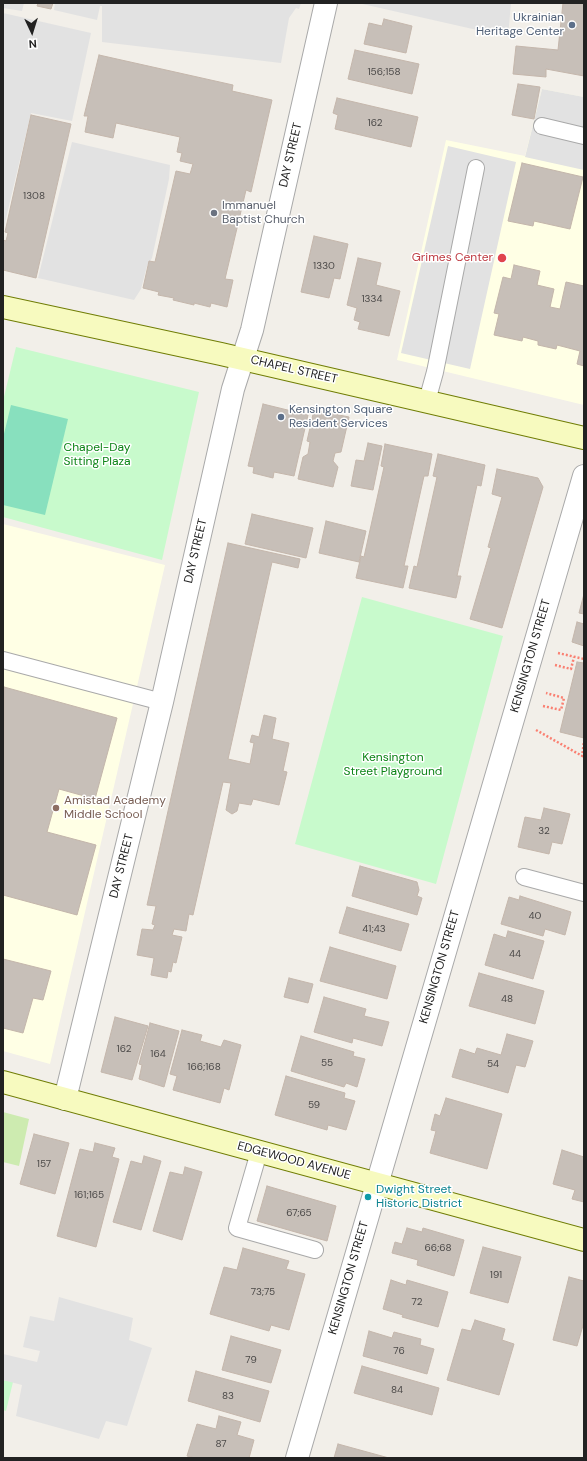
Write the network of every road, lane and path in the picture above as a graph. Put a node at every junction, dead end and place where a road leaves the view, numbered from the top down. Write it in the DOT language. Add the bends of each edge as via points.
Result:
graph roads {
  1 [pos="326,3"];
  2 [pos="542,126"];
  3 [pos="584,136"];
  4 [pos="476,168"];
  5 [pos="3,307"];
  6 [pos="243,359"];
  7 [pos="427,401"];
  8 [pos="584,438"];
  9 [pos="584,476"];
  10 [pos="558,653"];
  11 [pos="574,657"];
  12 [pos="584,659"];
  13 [pos="3,660"];
  14 [pos="555,665"];
  15 [pos="546,693"];
  16 [pos="162,702"];
  17 [pos="543,706"];
  18 [pos="536,730"];
  19 [pos="584,740"];
  20 [pos="583,757"];
  21 [pos="524,877"];
  22 [pos="584,893"];
  23 [pos="3,1082"];
  24 [pos="65,1099"];
  25 [pos="259,1152"];
  26 [pos="376,1183"];
  27 [pos="584,1240"];
  28 [pos="316,1250"];
  29 [pos="297,1458"];
  1 -- 6 [label="street, DAY STREET" via="252,330"];
  2 -- 3 [label="lane"];
  4 -- 7 [label="lane"];
  5 -- 6 [label="main road, CHAPEL STREET"];
  6 -- 7 [label="main road, CHAPEL STREET"];
  6 -- 16 [label="street, DAY STREET" via="231,396"];
  7 -- 8 [label="main road, CHAPEL STREET"];
  9 -- 26 [label="street, KENSINGTON STREET"];
  10 -- 11 [label="path"];
  11 -- 12 [label="path"];
  11 -- 14 [label="path" via="571,669"];
  13 -- 16 [label="lane"];
  15 -- 17 [label="path" via="564,698 561,710"];
  16 -- 24 [label="street, DAY STREET"];
  18 -- 20 [label="path"];
  19 -- 20 [label="path"];
  21 -- 22 [label="lane"];
  23 -- 24 [label="main road, EDGEWOOD AVENUE"];
  24 -- 25 [label="main road, EDGEWOOD AVENUE"];
  25 -- 26 [label="main road, EDGEWOOD AVENUE"];
  25 -- 28 [label="lane" via="237,1228"];
  26 -- 27 [label="main road, EDGEWOOD AVENUE"];
  26 -- 29 [label="street, KENSINGTON STREET"];
}
